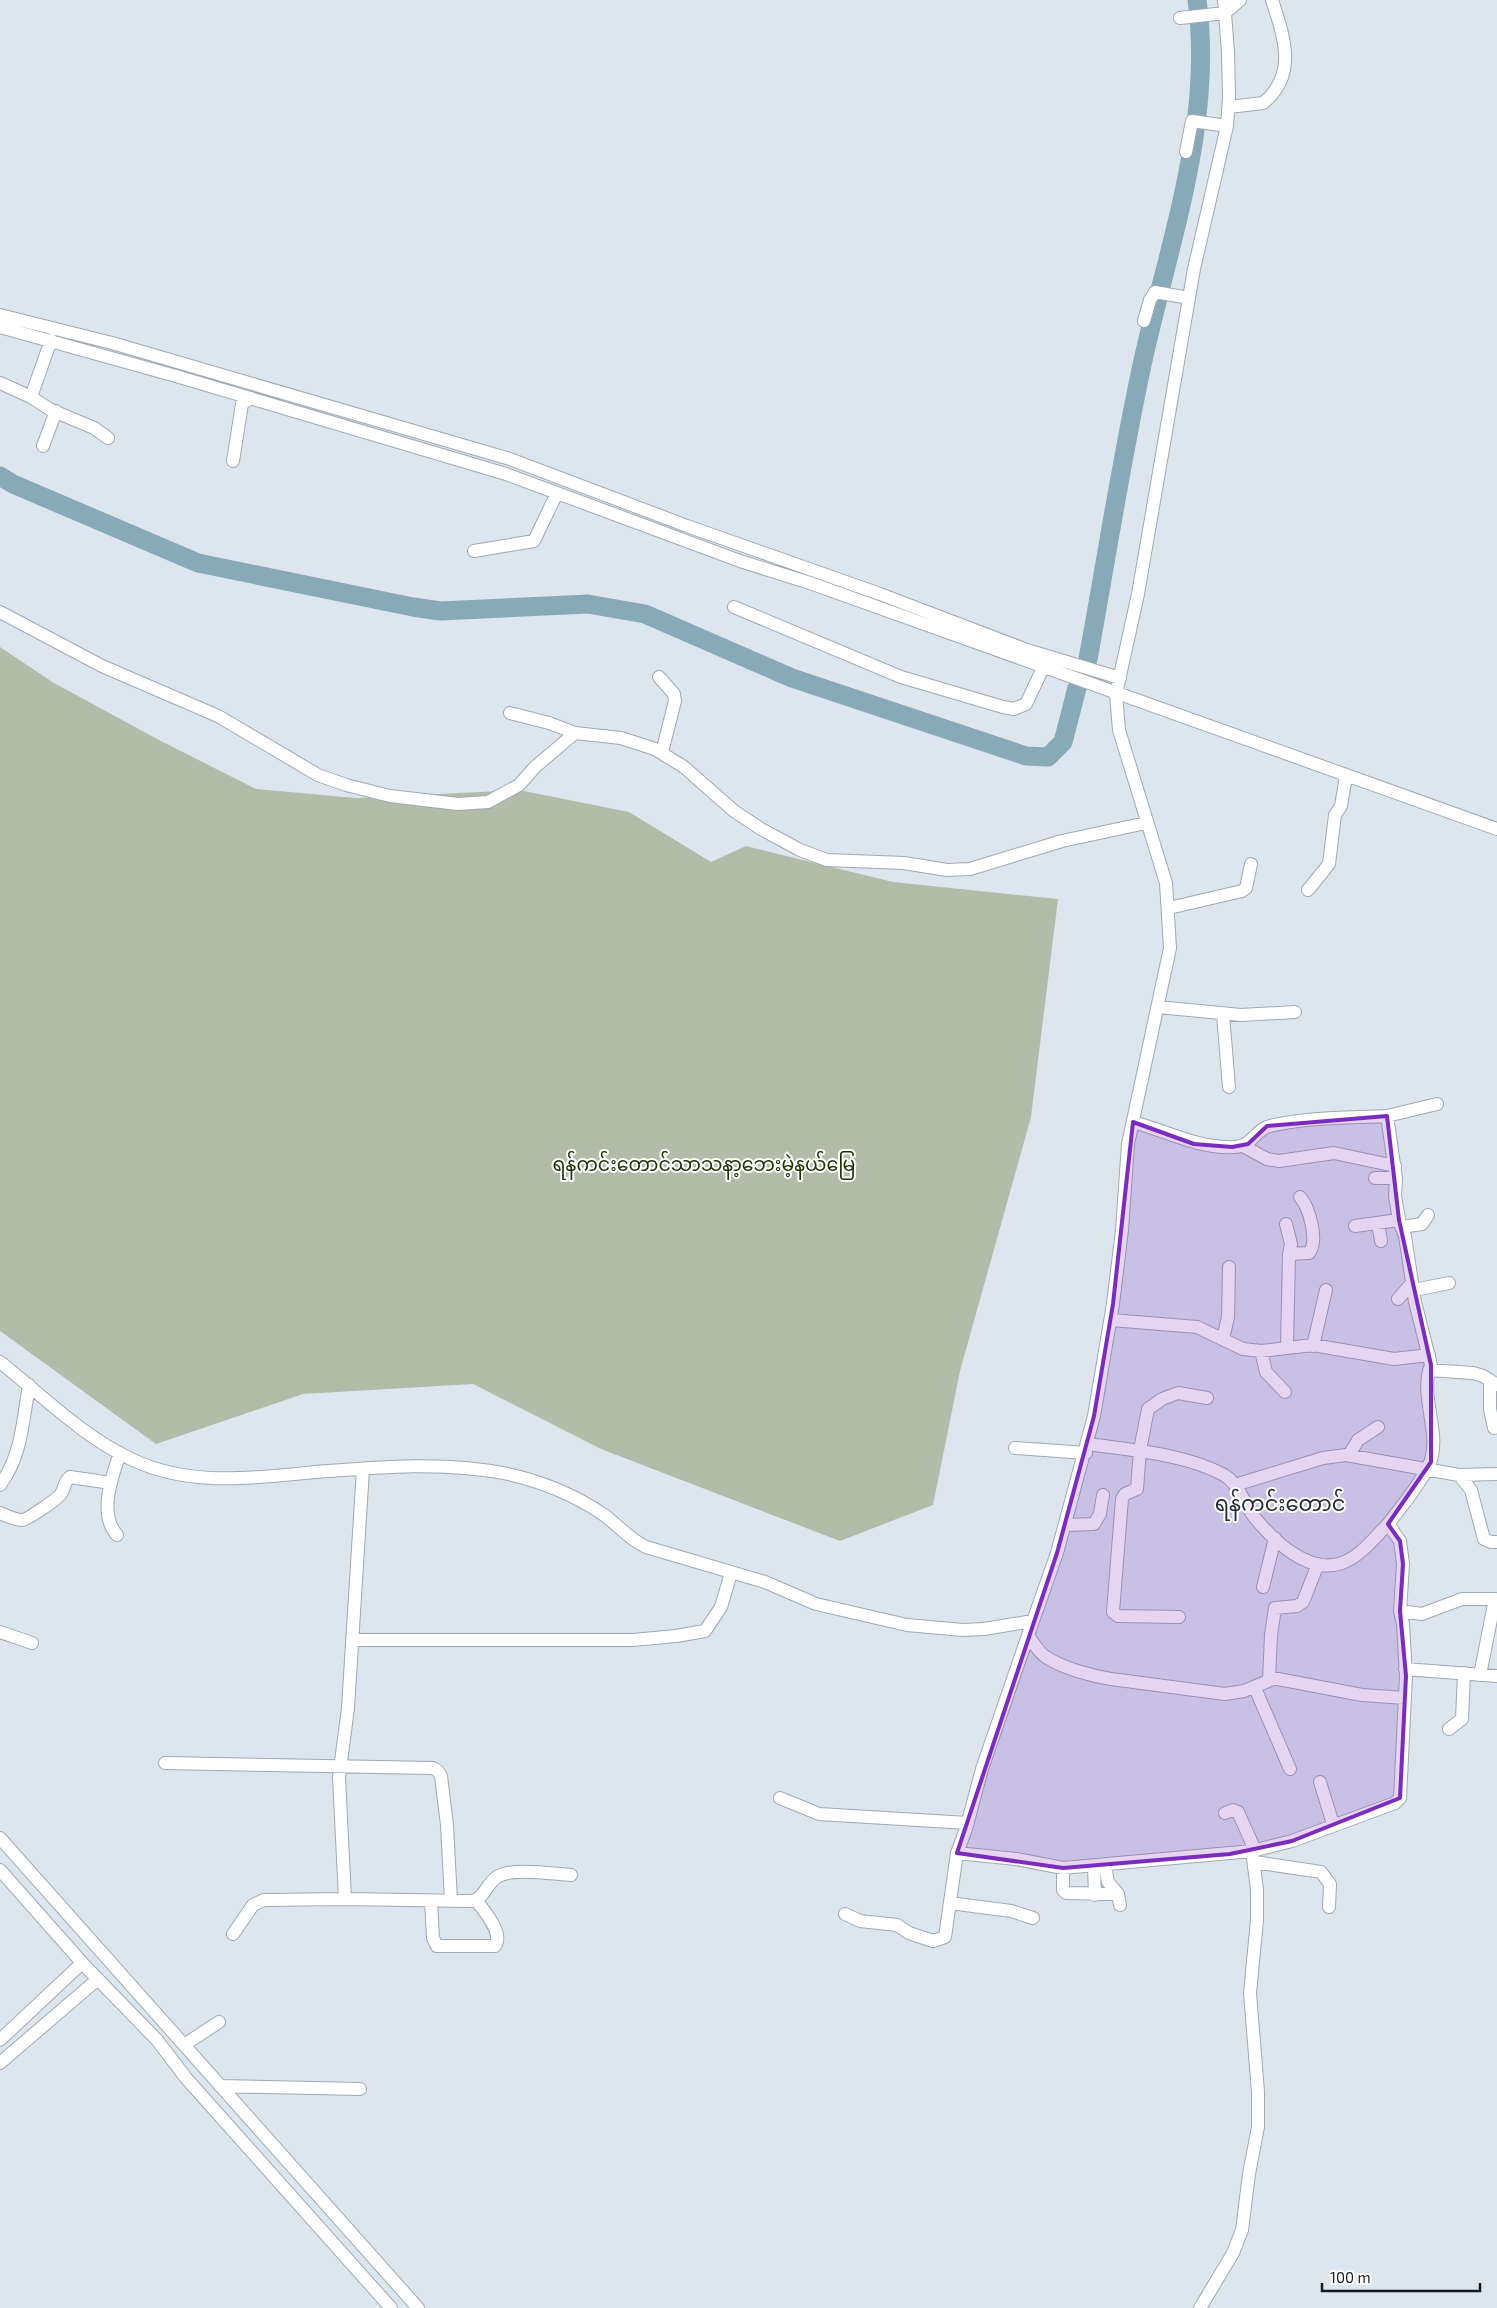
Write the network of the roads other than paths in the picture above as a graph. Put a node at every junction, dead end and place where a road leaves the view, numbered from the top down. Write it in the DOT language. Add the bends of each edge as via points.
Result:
graph roads {
  1 [pos="1224,0"];
  2 [pos="1240,0"];
  3 [pos="1272,0"];
  4 [pos="1225,13"];
  5 [pos="1180,18"];
  6 [pos="1228,107"];
  7 [pos="1226,126"];
  8 [pos="1186,152"];
  9 [pos="1189,298"];
  10 [pos="0,315"];
  11 [pos="1144,321"];
  12 [pos="0,327"];
  13 [pos="51,340"];
  14 [pos="71,340"];
  15 [pos="0,382"];
  16 [pos="30,397"];
  17 [pos="250,398"];
  18 [pos="56,411"];
  19 [pos="108,438"];
  20 [pos="43,446"];
  21 [pos="232,461"];
  22 [pos="557,493"];
  23 [pos="605,503"];
  24 [pos="474,551"];
  25 [pos="734,606"];
  26 [pos="0,612"];
  27 [pos="1042,668"];
  28 [pos="659,677"];
  29 [pos="1118,686"];
  30 [pos="510,713"];
  31 [pos="575,734"];
  32 [pos="662,752"];
  33 [pos="1346,776"];
  34 [pos="1146,823"];
  35 [pos="1497,828"];
  36 [pos="1251,864"];
  37 [pos="1308,890"];
  38 [pos="1169,908"];
  39 [pos="1158,1007"];
  40 [pos="1295,1012"];
  41 [pos="1223,1014"];
  42 [pos="1229,1087"];
  43 [pos="1437,1104"];
  44 [pos="1387,1116"];
  45 [pos="1133,1122"];
  46 [pos="1242,1146"];
  47 [pos="1396,1172"];
  48 [pos="1375,1178"];
  49 [pos="1300,1197"];
  50 [pos="1428,1216"];
  51 [pos="1378,1223"];
  52 [pos="1286,1224"];
  53 [pos="1400,1224"];
  54 [pos="1355,1226"];
  55 [pos="1380,1241"];
  56 [pos="1289,1254"];
  57 [pos="1229,1267"];
  58 [pos="1449,1283"];
  59 [pos="1413,1286"];
  60 [pos="1326,1290"];
  61 [pos="1398,1299"];
  62 [pos="1111,1320"];
  63 [pos="1223,1339"];
  64 [pos="1313,1346"];
  65 [pos="1287,1347"];
  66 [pos="1261,1351"];
  67 [pos="1429,1356"];
  68 [pos="0,1362"];
  69 [pos="1429,1370"];
  70 [pos="1494,1383"];
  71 [pos="29,1385"];
  72 [pos="1285,1392"];
  73 [pos="1207,1398"];
  74 [pos="1378,1428"];
  75 [pos="1494,1428"];
  76 [pos="1015,1448"];
  77 [pos="1087,1448"];
  78 [pos="1140,1450"];
  79 [pos="120,1453"];
  80 [pos="1349,1456"];
  81 [pos="363,1469"];
  82 [pos="1426,1469"];
  83 [pos="1497,1474"];
  84 [pos="1459,1475"];
  85 [pos="111,1483"];
  86 [pos="0,1485"];
  87 [pos="1235,1485"];
  88 [pos="1103,1495"];
  89 [pos="0,1513"];
  90 [pos="1388,1524"];
  91 [pos="1066,1525"];
  92 [pos="116,1535"];
  93 [pos="1275,1538"];
  94 [pos="1497,1542"];
  95 [pos="1318,1564"];
  96 [pos="731,1573"];
  97 [pos="1263,1587"];
  98 [pos="1400,1611"];
  99 [pos="1179,1617"];
  100 [pos="1033,1621"];
  101 [pos="0,1632"];
  102 [pos="1028,1636"];
  103 [pos="352,1640"];
  104 [pos="32,1643"];
  105 [pos="1405,1669"];
  106 [pos="1464,1673"];
  107 [pos="1480,1674"];
  108 [pos="1497,1676"];
  109 [pos="1269,1680"];
  110 [pos="1255,1688"];
  111 [pos="1405,1698"];
  112 [pos="1449,1729"];
  113 [pos="165,1763"];
  114 [pos="340,1767"];
  115 [pos="1290,1769"];
  116 [pos="1320,1782"];
  117 [pos="780,1798"];
  118 [pos="1225,1813"];
  119 [pos="968,1823"];
  120 [pos="1333,1824"];
  121 [pos="0,1838"];
  122 [pos="957,1853"];
  123 [pos="1254,1854"];
  124 [pos="1099,1866"];
  125 [pos="1063,1868"];
  126 [pos="0,1870"];
  127 [pos="571,1875"];
  128 [pos="1095,1895"];
  129 [pos="345,1899"];
  130 [pos="476,1900"];
  131 [pos="431,1901"];
  132 [pos="450,1901"];
  133 [pos="950,1903"];
  134 [pos="1330,1907"];
  135 [pos="845,1914"];
  136 [pos="1032,1918"];
  137 [pos="233,1934"];
  138 [pos="84,1964"];
  139 [pos="96,1978"];
  140 [pos="220,2022"];
  141 [pos="0,2040"];
  142 [pos="184,2045"];
  143 [pos="0,2063"];
  144 [pos="220,2086"];
  145 [pos="360,2089"];
  146 [pos="391,2308"];
  147 [pos="418,2308"];
  148 [pos="1200,2308"];
  1 -- 4 [label="street"];
  2 -- 4 [label="street"];
  3 -- 6 [label="street" via="1287,60 1281,82 1263,103"];
  4 -- 5 [label="street"];
  4 -- 6 [label="street"];
  6 -- 7 [label="street"];
  7 -- 8 [label="street" via="1192,121"];
  7 -- 9 [label="street"];
  9 -- 11 [label="street" via="1157,292 1152,296"];
  9 -- 29 [label="street" via="1140,585"];
  10 -- 14 [label="street"];
  12 -- 13 [label="street"];
  13 -- 14 [label="street"];
  13 -- 16 [label="street"];
  14 -- 17 [label="street"];
  14 -- 23 [label="street" via="112,343 510,459"];
  15 -- 16 [label="street"];
  16 -- 18 [label="street"];
  17 -- 21 [label="street" via="242,404"];
  17 -- 22 [label="street" via="506,474"];
  18 -- 19 [label="street"];
  18 -- 20 [label="street"];
  22 -- 23 [label="street"];
  22 -- 24 [label="street" via="534,541"];
  23 -- 27 [label="street" via="740,561 819,586"];
  23 -- 29 [label="street" via="829,575"];
  25 -- 27 [label="street" via="900,677 1003,707 1014,709 1026,704"];
  26 -- 31 [label="street" via="102,666 218,716 318,775 390,796 458,804 488,802 519,785 535,767"];
  27 -- 29 [label="street"];
  28 -- 32 [label="street" via="674,694 675,701"];
  29 -- 33 [label="street"];
  29 -- 34 [label="street" via="1119,730"];
  30 -- 31 [label="street"];
  31 -- 32 [label="street" via="621,738"];
  32 -- 34 [label="street" via="761,829 827,860 970,869 1062,841"];
  33 -- 35 [label="street"];
  33 -- 37 [label="street" via="1341,806 1335,815 1328,864"];
  34 -- 38 [label="street" via="1166,883"];
  36 -- 38 [label="street" via="1246,888 1242,891"];
  38 -- 39 [label="street" via="1170,948"];
  39 -- 41 [label="street"];
  39 -- 45 [label="street"];
  40 -- 41 [label="street"];
  41 -- 42 [label="street"];
  43 -- 44 [label="street"];
  44 -- 46 [label="street" via="1272,1126"];
  44 -- 47 [label="street"];
  45 -- 46 [label="street" via="1198,1145"];
  45 -- 62 [label="street" via="1128,1144"];
  46 -- 47 [label="street" via="1266,1159 1279,1161 1334,1153"];
  47 -- 48 [label="street"];
  47 -- 53 [label="street" via="1395,1196"];
  49 -- 56 [label="street" via="1306,1204 1313,1226 1312,1249 1309,1253"];
  50 -- 53 [label="street" via="1422,1224"];
  51 -- 53 [label="street"];
  51 -- 54 [label="street"];
  51 -- 55 [label="street"];
  52 -- 56 [label="street" via="1291,1244"];
  53 -- 59 [label="street"];
  56 -- 65 [label="street"];
  57 -- 63 [label="street" via="1228,1316"];
  58 -- 59 [label="street"];
  59 -- 61 [label="street"];
  59 -- 67 [label="street"];
  60 -- 64 [label="street"];
  62 -- 63 [label="street" via="1197,1327"];
  62 -- 77 [label="street"];
  63 -- 66 [label="street" via="1243,1349"];
  64 -- 65 [label="street"];
  64 -- 67 [label="street" via="1394,1359"];
  65 -- 66 [label="street"];
  66 -- 72 [label="street" via="1266,1372"];
  67 -- 69 [label="street"];
  68 -- 71 [label="street"];
  69 -- 70 [label="street" via="1473,1373"];
  69 -- 82 [label="street" via="1432,1448 1431,1462"];
  70 -- 75 [label="street" via="1490,1408"];
  71 -- 79 [label="street" via="57,1410"];
  71 -- 86 [label="street" via="17,1452"];
  73 -- 78 [label="street" via="1178,1393 1153,1404 1147,1414"];
  74 -- 80 [label="street" via="1358,1440"];
  76 -- 77 [label="street"];
  77 -- 78 [label="street"];
  77 -- 91 [label="street"];
  78 -- 87 [label="street" via="1213,1470"];
  78 -- 99 [label="street" via="1137,1489 1122,1499 1113,1612 1118,1616"];
  79 -- 81 [label="street" via="162,1471 220,1479"];
  79 -- 85 [label="street"];
  80 -- 82 [label="street"];
  80 -- 87 [label="street" via="1323,1458"];
  81 -- 96 [label="street" via="448,1468 524,1478 578,1500 646,1547"];
  81 -- 103 [label="street"];
  82 -- 84 [label="street"];
  82 -- 90 [label="street"];
  83 -- 84 [label="street"];
  84 -- 94 [label="street" via="1471,1490 1484,1539"];
  85 -- 89 [label="street" via="70,1477 61,1494 28,1519 16,1519"];
  85 -- 92 [label="street" via="108,1519"];
  87 -- 93 [label="street" via="1255,1518"];
  88 -- 91 [label="street" via="1100,1514 1094,1524"];
  90 -- 95 [label="street" via="1352,1557 1341,1563"];
  90 -- 98 [label="street" via="1402,1549"];
  91 -- 100 [label="street"];
  93 -- 95 [label="street" via="1295,1555"];
  93 -- 97 [label="street"];
  95 -- 109 [label="street" via="1303,1602 1298,1606 1275,1608"];
  96 -- 100 [label="street" via="765,1582 816,1604 907,1625 940,1630 984,1630"];
  96 -- 103 [label="street" via="721,1607 705,1631 633,1640"];
  98 -- 105 [label="street"];
  98 -- 107 [label="street" via="1422,1614 1462,1598 1495,1599"];
  100 -- 102 [label="street"];
  101 -- 104 [label="street"];
  102 -- 110 [label="street" via="1046,1657 1095,1676 1208,1693 1234,1694"];
  102 -- 119 [label="street" via="982,1769"];
  103 -- 114 [label="street"];
  105 -- 106 [label="street"];
  105 -- 111 [label="street"];
  106 -- 107 [label="street"];
  106 -- 112 [label="street" via="1462,1719"];
  107 -- 108 [label="street"];
  109 -- 110 [label="street"];
  109 -- 111 [label="street" via="1286,1680 1362,1695"];
  110 -- 115 [label="street"];
  111 -- 120 [label="street" via="1400,1798 1395,1803"];
  113 -- 114 [label="street"];
  114 -- 129 [label="street"];
  114 -- 132 [label="street" via="425,1767 438,1771 447,1825"];
  116 -- 120 [label="street"];
  117 -- 119 [label="street" via="819,1814"];
  118 -- 123 [label="street" via="1238,1812"];
  119 -- 122 [label="street"];
  120 -- 123 [label="street"];
  121 -- 142 [label="street"];
  122 -- 125 [label="street"];
  122 -- 133 [label="street"];
  123 -- 124 [label="street"];
  123 -- 134 [label="street" via="1321,1872 1330,1884"];
  123 -- 148 [label="street" via="1257,1920 1250,1993 1258,2127 1242,2230 1233,2253"];
  124 -- 125 [label="street"];
  124 -- 128 [label="street"];
  124 -- 128 [label="street" via="1119,1899"];
  125 -- 128 [label="street" via="1066,1893"];
  126 -- 138 [label="street"];
  127 -- 130 [label="street" via="505,1873 494,1879"];
  129 -- 131 [label="street"];
  129 -- 137 [label="street" via="264,1900 253,1905"];
  130 -- 131 [label="street" via="494,1927 497,1936 495,1946 437,1946 433,1938"];
  130 -- 132 [label="street"];
  131 -- 132 [label="street"];
  133 -- 135 [label="street" via="946,1931 938,1940 915,1935 897,1925 860,1921"];
  133 -- 136 [label="street" via="1011,1911"];
  138 -- 139 [label="street"];
  138 -- 141 [label="street"];
  139 -- 143 [label="street"];
  139 -- 146 [label="street" via="157,2040 186,2078"];
  140 -- 142 [label="street"];
  142 -- 144 [label="street"];
  144 -- 145 [label="street"];
  144 -- 147 [label="street"];
}
